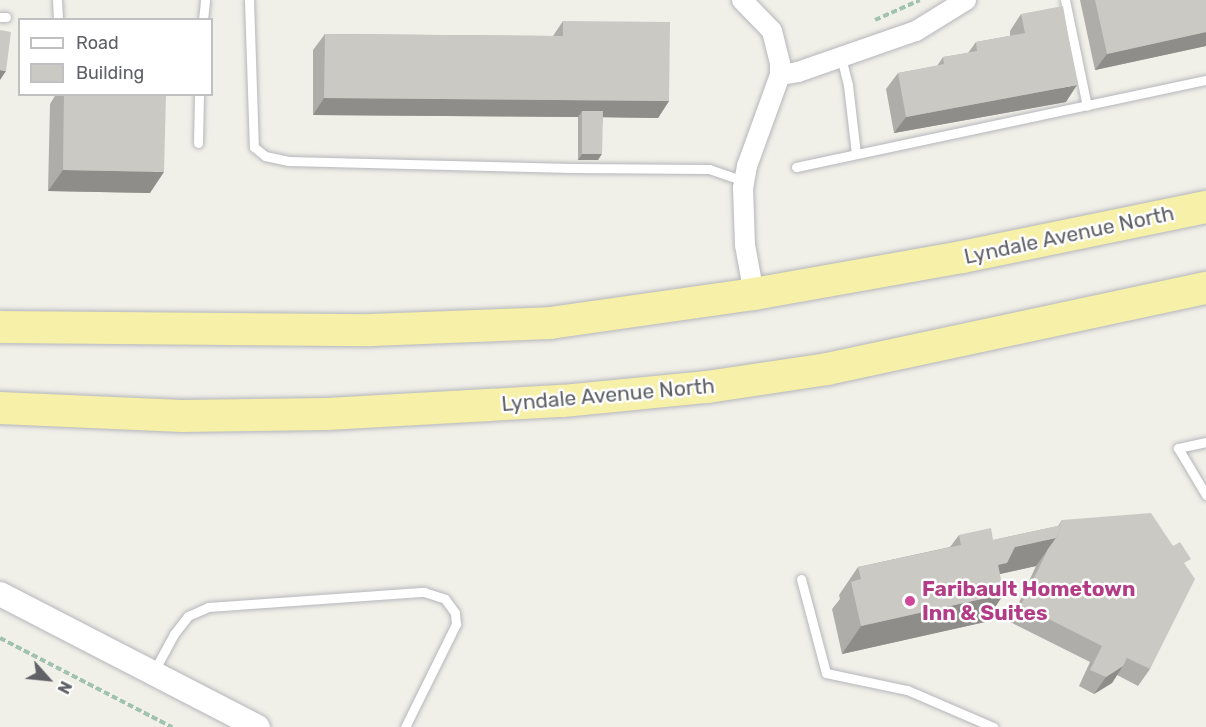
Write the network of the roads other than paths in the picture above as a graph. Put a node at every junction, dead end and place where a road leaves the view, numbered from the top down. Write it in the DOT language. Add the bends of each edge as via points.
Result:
graph roads {
  1 [pos="57,0"];
  2 [pos="205,0"];
  3 [pos="249,0"];
  4 [pos="742,0"];
  5 [pos="966,0"];
  6 [pos="1065,0"];
  7 [pos="58,18"];
  8 [pos="203,18"];
  9 [pos="841,57"];
  10 [pos="780,75"];
  11 [pos="1206,81"];
  12 [pos="200,96"];
  13 [pos="1087,106"];
  14 [pos="198,142"];
  15 [pos="856,154"];
  16 [pos="796,168"];
  17 [pos="744,181"];
  18 [pos="1206,207"];
  19 [pos="1206,288"];
  20 [pos="754,294"];
  21 [pos="0,327"];
  22 [pos="0,408"];
  23 [pos="1206,442"];
  24 [pos="1206,495"];
  25 [pos="801,579"];
  26 [pos="0,594"];
  27 [pos="153,673"];
  28 [pos="258,727"];
  29 [pos="405,727"];
  30 [pos="993,727"];
  1 -- 7 [label="lane"];
  2 -- 8 [label="lane"];
  3 -- 17 [label="lane" via="254,147 264,156 288,161 709,169"];
  4 -- 10 [label="street" via="772,31"];
  5 -- 9 [label="street" via="916,31"];
  6 -- 13 [label="lane"];
  9 -- 10 [label="street"];
  9 -- 15 [label="lane"];
  10 -- 17 [label="street"];
  11 -- 13 [label="lane"];
  12 -- 14 [label="lane"];
  13 -- 15 [label="lane"];
  15 -- 16 [label="lane"];
  17 -- 20 [label="street" via="743,231"];
  18 -- 20 [label="highway, Lyndale Avenue North"];
  19 -- 22 [label="highway, Lyndale Avenue North" via="826,369 707,387 563,401 327,414 182,416"];
  20 -- 21 [label="highway, Lyndale Avenue North" via="550,323 371,330"];
  23 -- 24 [label="lane" via="1178,448"];
  25 -- 30 [label="lane" via="826,673 907,690"];
  26 -- 27 [label="street"];
  27 -- 28 [label="street"];
  27 -- 29 [label="lane" via="188,616 208,607 424,592 445,599 455,614 456,624"];
}
